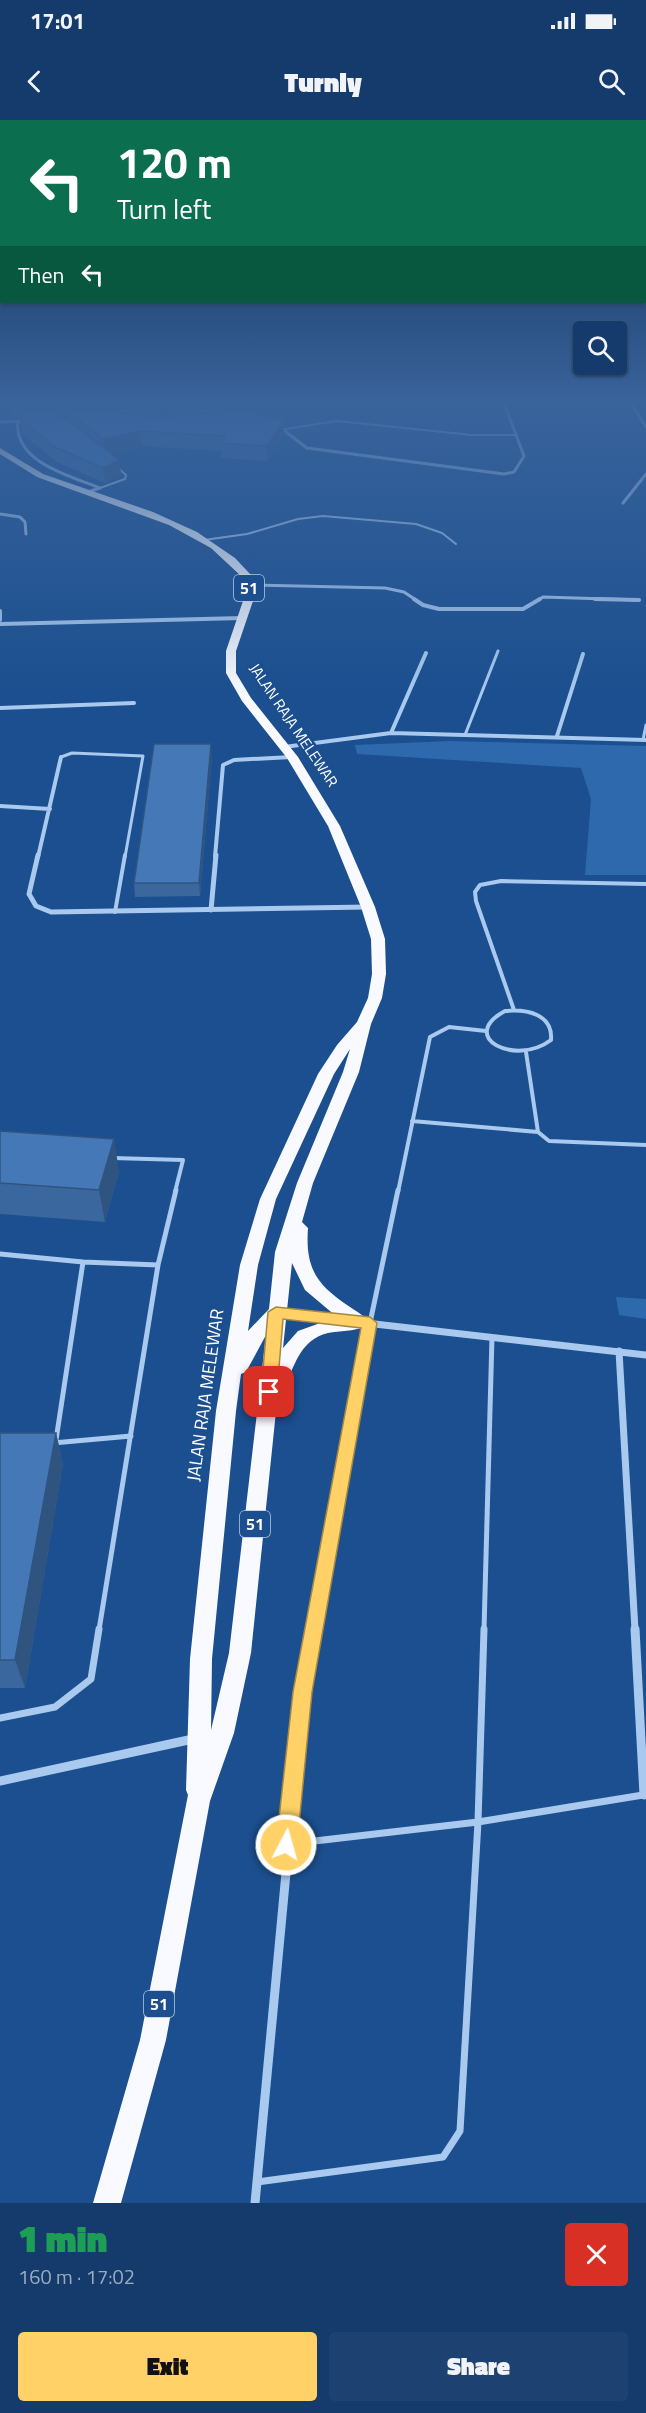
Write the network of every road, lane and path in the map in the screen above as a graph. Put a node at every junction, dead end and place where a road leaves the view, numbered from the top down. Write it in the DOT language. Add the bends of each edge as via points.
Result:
graph roads {
  1 [pos="111,500"];
  2 [pos="625,500"];
  3 [pos="623,503"];
  4 [pos="0,514"];
  5 [pos="26,534"];
  6 [pos="201,540"];
  7 [pos="456,544"];
  8 [pos="249,585"];
  9 [pos="639,600"];
  10 [pos="0,611"];
  11 [pos="243,618"];
  12 [pos="0,622"];
  13 [pos="498,651"];
  14 [pos="426,653"];
  15 [pos="583,654"];
  16 [pos="134,703"];
  17 [pos="0,708"];
  18 [pos="646,725"];
  19 [pos="391,733"];
  20 [pos="465,735"];
  21 [pos="557,736"];
  22 [pos="645,740"];
  23 [pos="288,752"];
  24 [pos="61,757"];
  25 [pos="0,806"];
  26 [pos="50,808"];
  27 [pos="646,884"];
  28 [pos="368,908"];
  29 [pos="211,910"];
  30 [pos="115,912"];
  31 [pos="514,1010"];
  32 [pos="364,1024"];
  33 [pos="486,1031"];
  34 [pos="526,1052"];
  35 [pos="412,1120"];
  36 [pos="538,1132"];
  37 [pos="646,1146"];
  38 [pos="103,1158"];
  39 [pos="305,1183"];
  40 [pos="0,1254"];
  41 [pos="83,1262"];
  42 [pos="158,1265"];
  43 [pos="276,1312"];
  44 [pos="364,1323"];
  45 [pos="492,1337"];
  46 [pos="619,1352"];
  47 [pos="646,1355"];
  48 [pos="226,1411"];
  49 [pos="267,1413"];
  50 [pos="131,1436"];
  51 [pos="56,1443"];
  52 [pos="45,1444"];
  53 [pos="0,1718"];
  54 [pos="210,1736"];
  55 [pos="0,1781"];
  56 [pos="645,1795"];
  57 [pos="478,1822"];
  58 [pos="286,1845"];
  59 [pos="257,2181"];
  60 [pos="107,2203"];
  61 [pos="255,2203"];
  1 -- 6 [label="highway, 51" via="148,513"];
  2 -- 3 [label="street"];
  4 -- 5 [label="street" via="20,517 25,522"];
  6 -- 7 [label="lane" via="323,516 416,524 433,528"];
  6 -- 8 [label="highway, 51" via="237,564"];
  8 -- 9 [label="street" via="385,588 404,592 423,605 438,609 524,609 543,597"];
  8 -- 11 [label="highway, JALAN RAJA MELEWAR / 51"];
  10 -- 12 [label="street"];
  11 -- 12 [label="street"];
  11 -- 23 [label="highway, JALAN RAJA MELEWAR / 51" via="231,651 231,673"];
  13 -- 20 [label="lane"];
  14 -- 19 [label="street"];
  15 -- 21 [label="street"];
  16 -- 17 [label="street"];
  18 -- 22 [label="lane"];
  19 -- 20 [label="street"];
  19 -- 23 [label="street"];
  20 -- 21 [label="street"];
  21 -- 22 [label="street"];
  23 -- 28 [label="highway, JALAN RAJA MELEWAR / 51" via="334,826"];
  23 -- 29 [label="street" via="223,765"];
  24 -- 26 [label="street"];
  24 -- 30 [label="lane" via="72,753 143,756"];
  25 -- 26 [label="street"];
  26 -- 30 [label="street" via="29,894 33,905 56,913"];
  27 -- 31 [label="lane" via="501,881 480,885 475,892 476,901"];
  28 -- 29 [label="street"];
  28 -- 32 [label="highway, JALAN RAJA MELEWAR / 51" via="378,939 379,974 375,998"];
  29 -- 30 [label="street"];
  31 -- 33 [label="lane" via="490,1019"];
  31 -- 34 [label="lane" via="545,1019 553,1033 545,1046"];
  32 -- 39 [label="highway, JALAN RAJA MELEWAR / 51" via="351,1072"];
  32 -- 48 [label="highway, JALAN RAJA MELEWAR / 51" via="326,1074 268,1199 249,1265"];
  33 -- 34 [label="lane" via="504,1049"];
  33 -- 35 [label="lane" via="453,1025 435,1031 430,1037"];
  34 -- 36 [label="lane"];
  35 -- 36 [label="lane"];
  35 -- 44 [label="lane"];
  36 -- 37 [label="lane" via="549,1141 563,1143"];
  38 -- 42 [label="lane" via="183,1160"];
  39 -- 43 [label="highway, JALAN RAJA MELEWAR / 51" via="284,1252"];
  39 -- 44 [label="highway" via="296,1245 301,1270 315,1292"];
  40 -- 41 [label="lane"];
  41 -- 42 [label="lane"];
  41 -- 51 [label="lane"];
  42 -- 50 [label="lane"];
  43 -- 44 [label="street"];
  43 -- 48 [label="highway" via="256,1333 242,1357"];
  43 -- 49 [label="highway, JALAN RAJA MELEWAR / 51"];
  44 -- 45 [label="street"];
  44 -- 49 [label="highway" via="326,1324 308,1332 283,1364"];
  44 -- 58 [label="street" via="303,1692"];
  45 -- 46 [label="street"];
  45 -- 57 [label="lane"];
  46 -- 47 [label="street"];
  46 -- 56 [label="street"];
  48 -- 54 [label="highway, JALAN RAJA MELEWAR / 51" via="201,1659"];
  49 -- 54 [label="highway, JALAN RAJA MELEWAR / 51" via="240,1653"];
  50 -- 51 [label="lane"];
  50 -- 53 [label="lane" via="91,1679 55,1707"];
  51 -- 52 [label="lane"];
  54 -- 55 [label="street"];
  54 -- 60 [label="highway, JALAN RAJA MELEWAR / 51" via="153,2040"];
  56 -- 57 [label="lane"];
  57 -- 58 [label="lane"];
  57 -- 59 [label="lane" via="460,2131 443,2157"];
  58 -- 59 [label="street"];
  59 -- 61 [label="street"];
}
